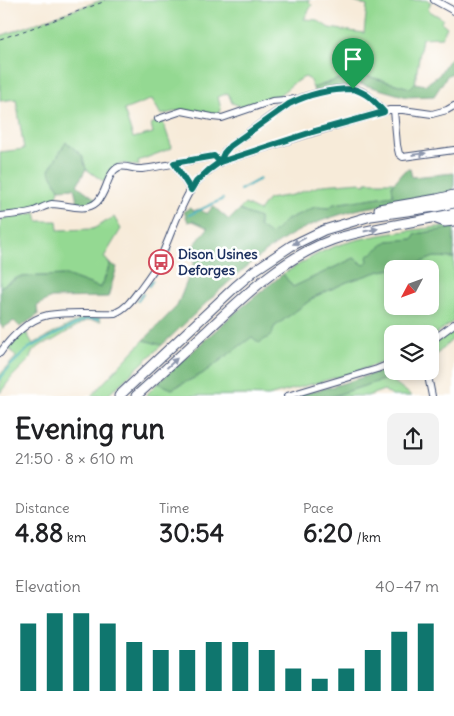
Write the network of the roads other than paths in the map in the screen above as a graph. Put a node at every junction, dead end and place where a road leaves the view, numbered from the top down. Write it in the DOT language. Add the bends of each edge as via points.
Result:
graph roads {
  1 [pos="434,0"];
  2 [pos="454,11"];
  3 [pos="300,99"];
  4 [pos="454,106"];
  5 [pos="394,110"];
  6 [pos="384,112"];
  7 [pos="158,119"];
  8 [pos="454,150"];
  9 [pos="220,162"];
  10 [pos="174,163"];
  11 [pos="191,190"];
  12 [pos="454,195"];
  13 [pos="454,203"];
  14 [pos="454,213"];
  15 [pos="0,216"];
  16 [pos="434,218"];
  17 [pos="454,220"];
  18 [pos="345,224"];
  19 [pos="454,324"];
  20 [pos="439,335"];
  21 [pos="0,353"];
  22 [pos="384,367"];
  23 [pos="429,380"];
  24 [pos="119,396"];
  25 [pos="136,396"];
  26 [pos="287,396"];
  27 [pos="432,396"];
  1 -- 2 [label="street"];
  3 -- 6 [label="street" via="312,94 353,89 362,91"];
  3 -- 7 [label="street" via="272,101 222,118 182,111"];
  3 -- 9 [label="street" via="230,146"];
  4 -- 5 [label="street" via="432,114"];
  5 -- 6 [label="street"];
  5 -- 8 [label="street, one-way" via="397,145 403,157"];
  6 -- 9 [label="street"];
  9 -- 10 [label="street" via="214,156"];
  9 -- 11 [label="street"];
  10 -- 11 [label="street"];
  10 -- 15 [label="street" via="140,169 118,167 94,205 51,204 36,211"];
  11 -- 21 [label="street" via="150,276 120,311 60,314 35,320 11,338"];
  12 -- 18 [label="highway" via="372,211"];
  13 -- 18 [label="highway" via="371,216"];
  14 -- 16 [label="highway"];
  16 -- 17 [label="highway" via="445,222"];
  25 -- 16 [label="highway, one-way" via="242,298 293,259 352,234"];
  18 -- 24 [label="highway, one-way" via="290,246 255,270"];
  19 -- 20 [label="street"];
  22 -- 26 [label="street"];
  23 -- 27 [label="street"];
}
